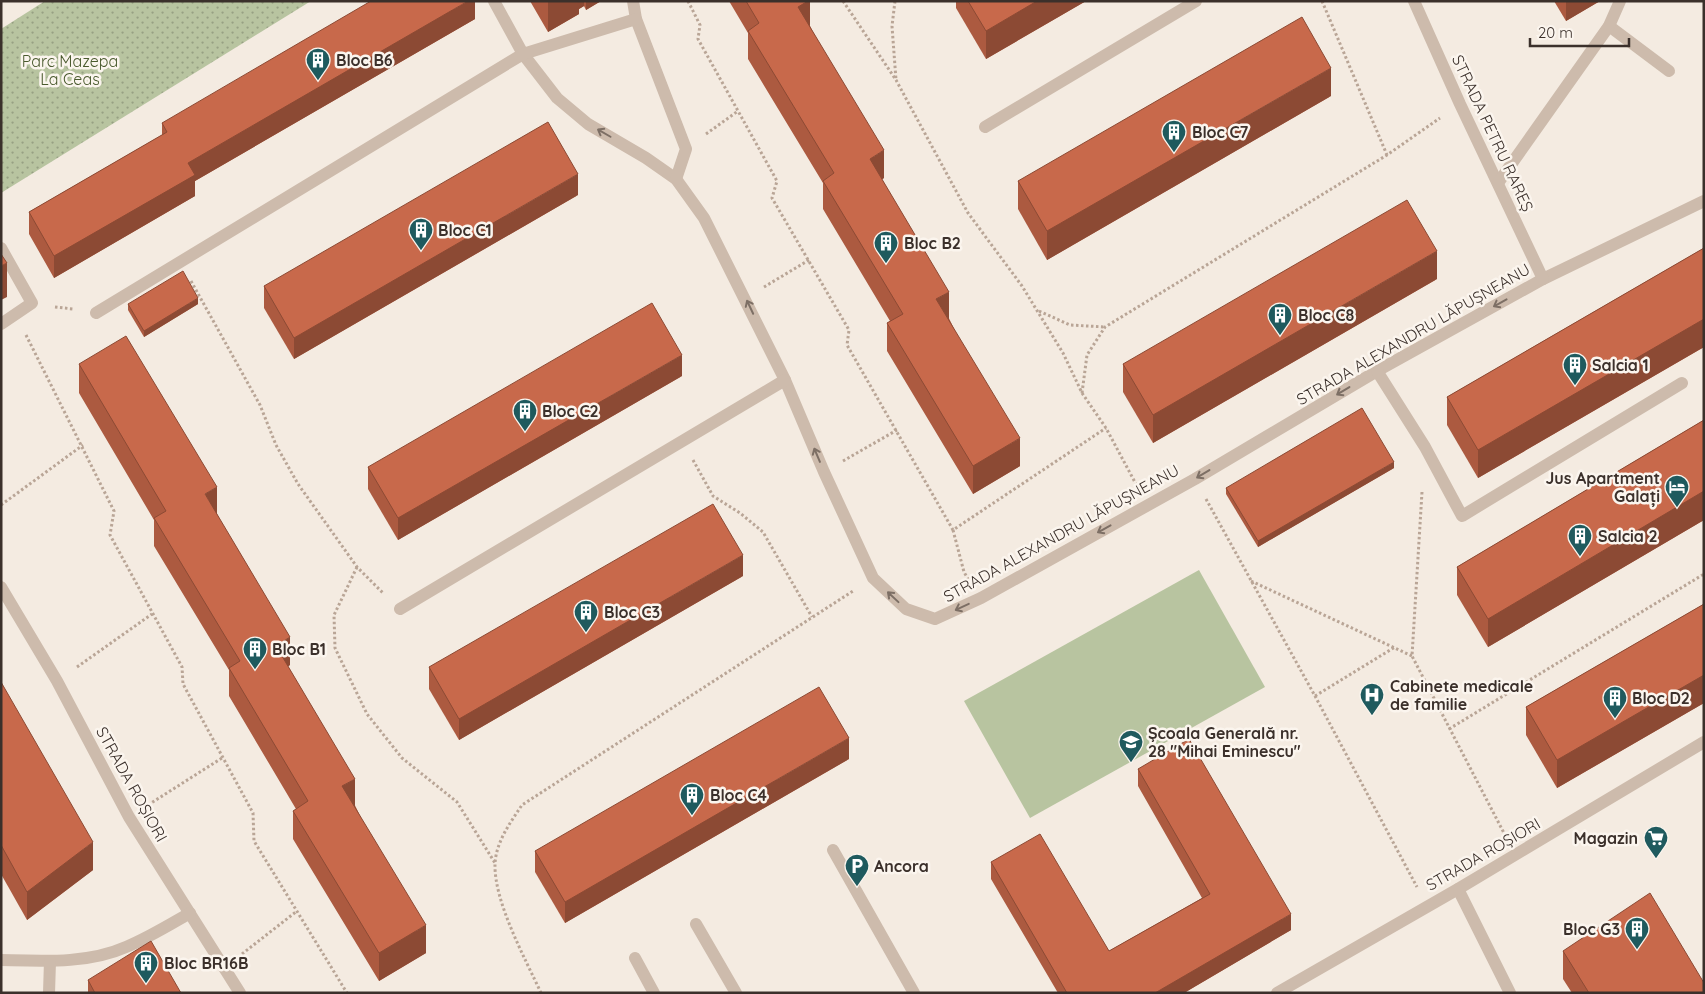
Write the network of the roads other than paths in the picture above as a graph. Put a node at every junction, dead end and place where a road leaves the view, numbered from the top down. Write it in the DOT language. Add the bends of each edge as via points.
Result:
graph roads {
  1 [pos="494,1"];
  2 [pos="633,1"];
  3 [pos="1196,1"];
  4 [pos="1414,1"];
  5 [pos="1620,1"];
  6 [pos="636,19"];
  7 [pos="1609,26"];
  8 [pos="524,54"];
  9 [pos="1669,72"];
  10 [pos="985,127"];
  11 [pos="676,179"];
  12 [pos="1498,184"];
  13 [pos="1704,201"];
  14 [pos="1,248"];
  15 [pos="1543,279"];
  16 [pos="96,313"];
  17 [pos="1,324"];
  18 [pos="1377,371"];
  19 [pos="785,380"];
  20 [pos="1682,383"];
  21 [pos="1,587"];
  22 [pos="400,609"];
  23 [pos="1704,742"];
  24 [pos="833,850"];
  25 [pos="1458,889"];
  26 [pos="190,913"];
  27 [pos="696,924"];
  28 [pos="634,958"];
  29 [pos="1,960"];
  30 [pos="50,961"];
  31 [pos="49,993"];
  32 [pos="240,993"];
  33 [pos="654,993"];
  34 [pos="736,993"];
  35 [pos="914,993"];
  36 [pos="1277,993"];
  37 [pos="1510,993"];
  1 -- 8 [label="street, STRADA ALEXANDRU LĂPUȘNEANU"];
  2 -- 6 [label="street"];
  3 -- 10 [label="street"];
  4 -- 12 [label="street, STRADA PETRU RAREȘ"];
  5 -- 7 [label="street"];
  6 -- 8 [label="street"];
  6 -- 11 [label="street" via="686,149"];
  7 -- 9 [label="street"];
  7 -- 12 [label="street"];
  11 -- 8 [label="street, STRADA ALEXANDRU LĂPUȘNEANU, one-way" via="588,124 557,98"];
  8 -- 16 [label="street"];
  19 -- 11 [label="street, STRADA ALEXANDRU LĂPUȘNEANU, one-way" via="704,218"];
  12 -- 15 [label="street, STRADA PETRU RAREȘ"];
  13 -- 15 [label="street, STRADA ALEXANDRU LĂPUȘNEANU"];
  14 -- 17 [label="street" via="32,303"];
  15 -- 18 [label="street, STRADA ALEXANDRU LĂPUȘNEANU, one-way"];
  18 -- 19 [label="street, STRADA ALEXANDRU LĂPUȘNEANU, one-way" via="1195,479 981,598 935,619 906,609 873,578"];
  18 -- 20 [label="street" via="1425,447 1462,516"];
  19 -- 22 [label="street"];
  21 -- 26 [label="street, STRADA ROȘIORI" via="57,680 129,817"];
  23 -- 25 [label="street, STRADA ROȘIORI"];
  24 -- 35 [label="street"];
  25 -- 36 [label="street, STRADA ROȘIORI"];
  25 -- 37 [label="street"];
  26 -- 30 [label="street" via="124,948 89,958"];
  26 -- 32 [label="street, STRADA ROȘIORI"];
  27 -- 34 [label="street"];
  28 -- 33 [label="street"];
  29 -- 30 [label="street"];
  30 -- 31 [label="street"];
}
